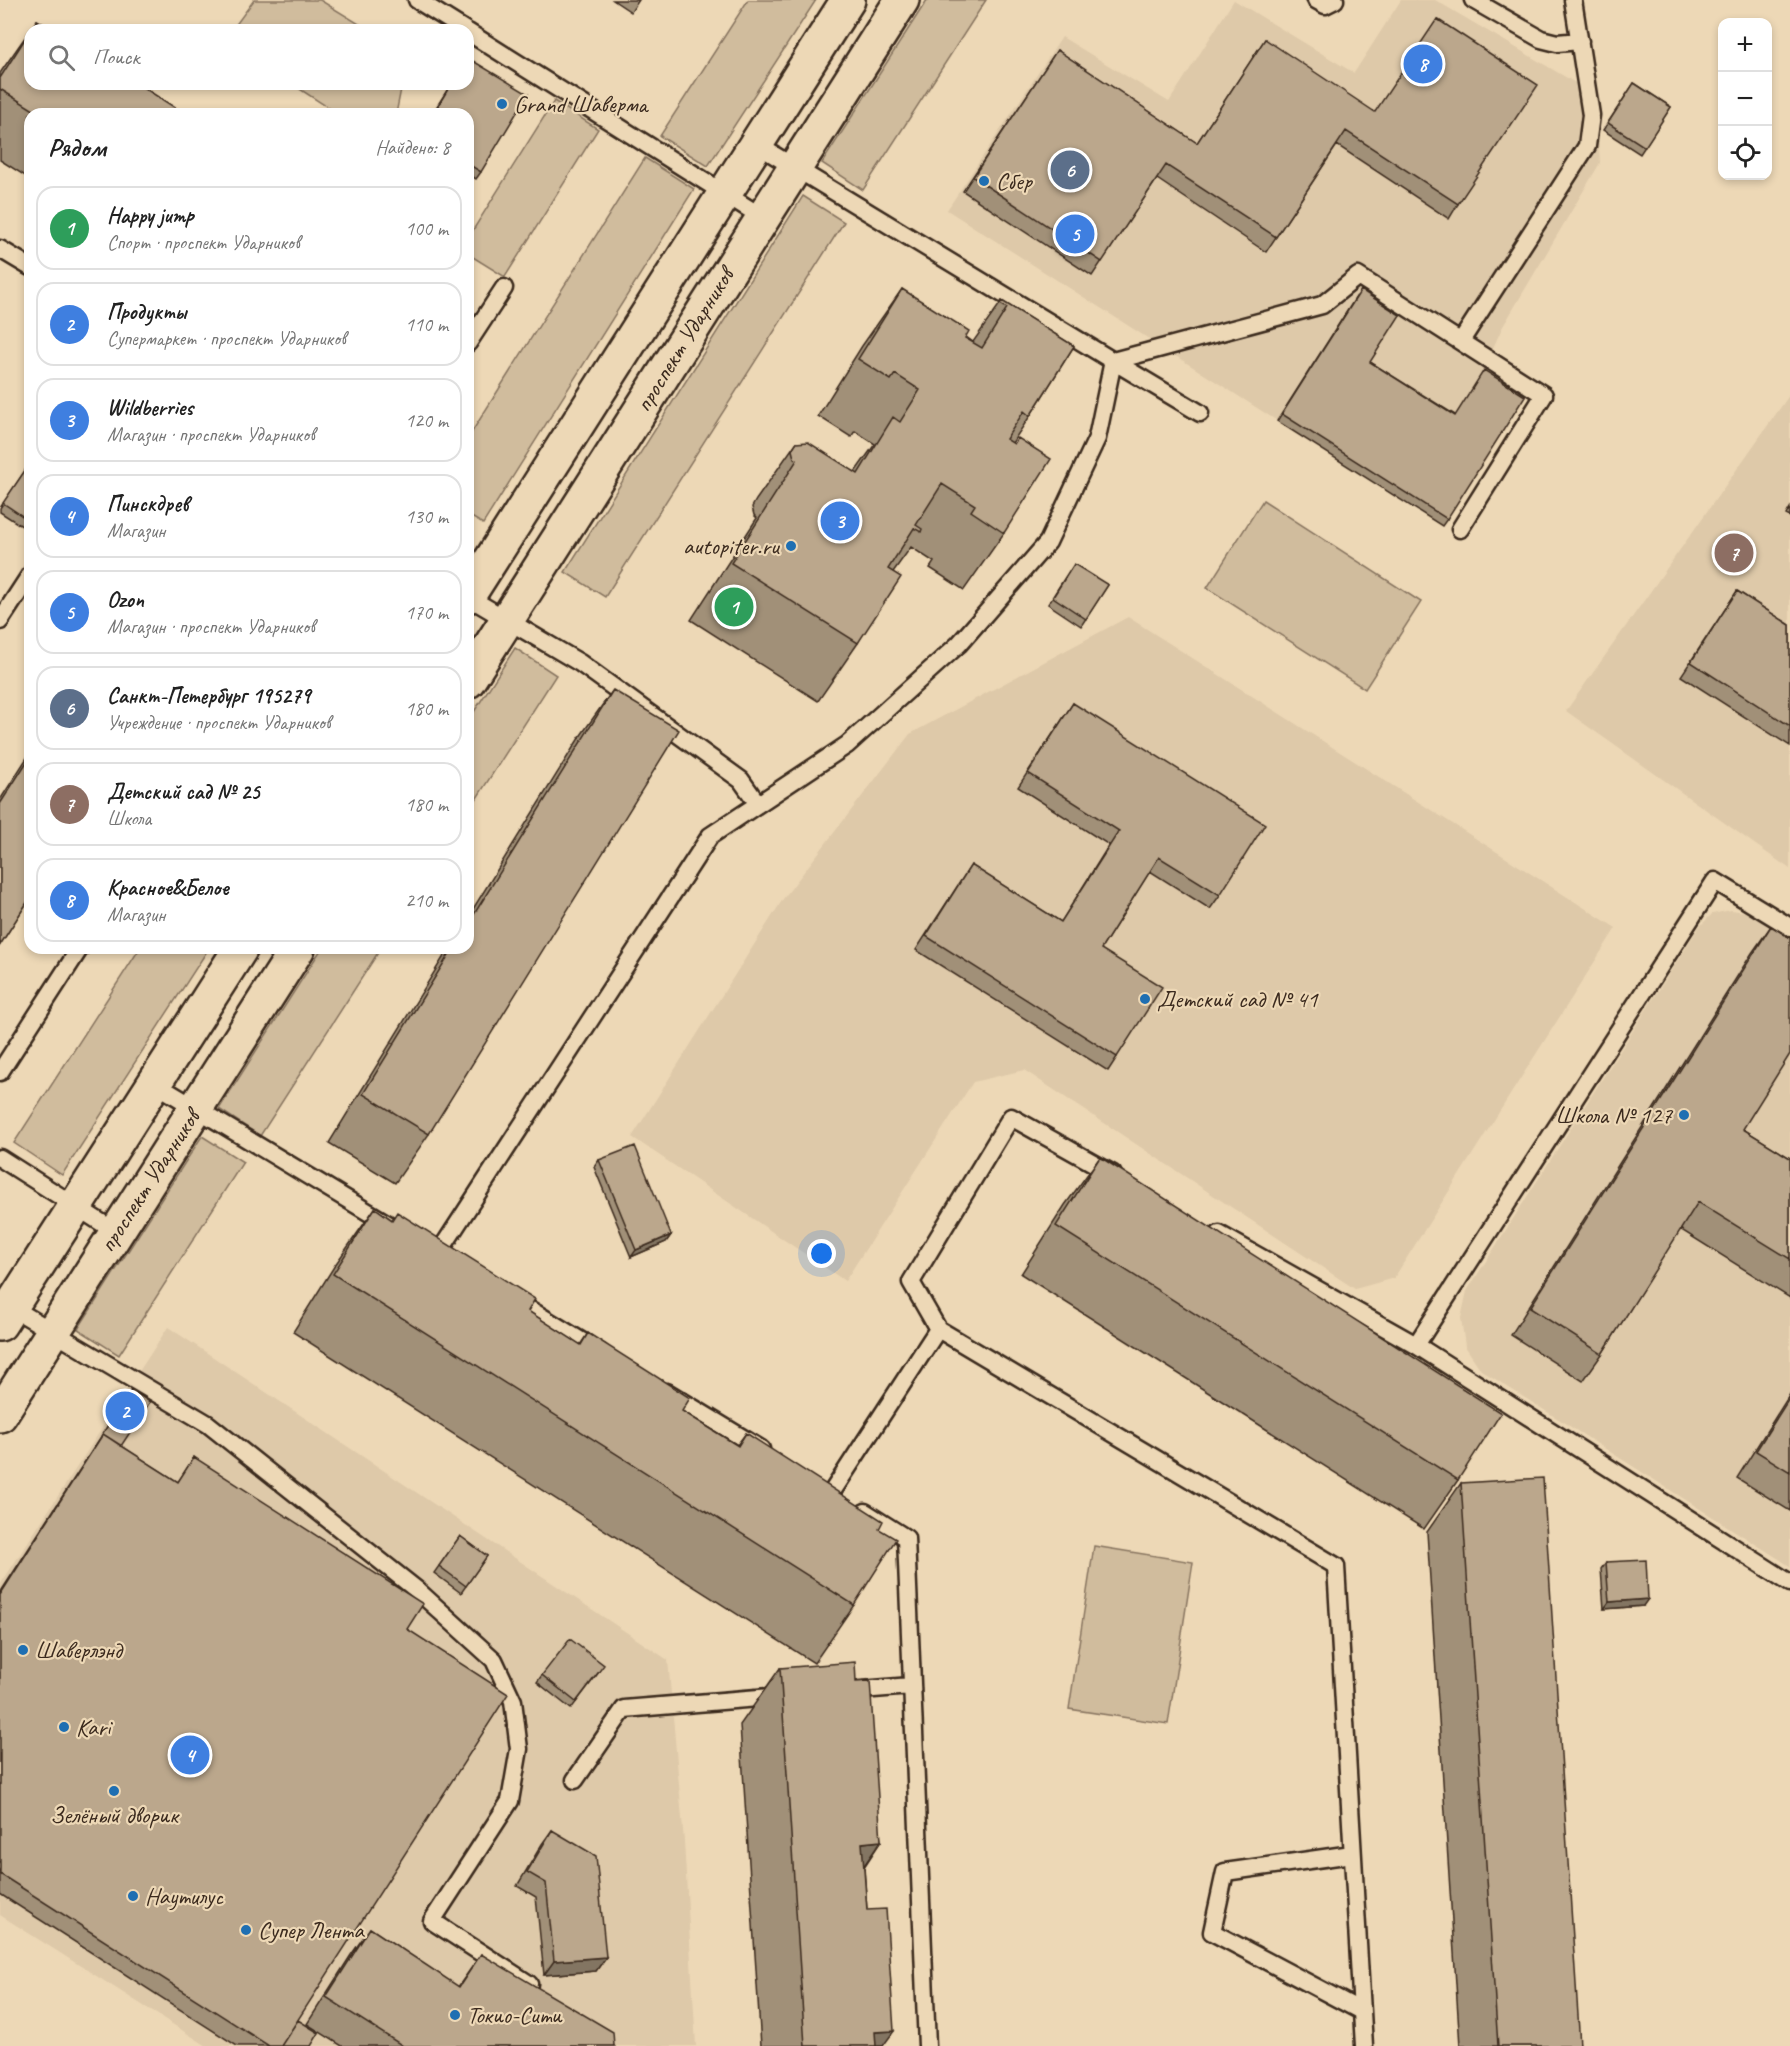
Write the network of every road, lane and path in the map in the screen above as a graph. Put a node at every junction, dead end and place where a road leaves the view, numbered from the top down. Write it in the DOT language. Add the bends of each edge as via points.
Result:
graph roads {
  1 [pos="417,0"];
  2 [pos="848,0"];
  3 [pos="902,0"];
  4 [pos="1316,0"];
  5 [pos="1335,0"];
  6 [pos="1473,0"];
  7 [pos="1573,0"];
  8 [pos="455,24"];
  9 [pos="474,36"];
  10 [pos="1580,40"];
  11 [pos="756,144"];
  12 [pos="795,167"];
  13 [pos="724,193"];
  14 [pos="762,217"];
  15 [pos="0,249"];
  16 [pos="24,263"];
  17 [pos="504,288"];
  18 [pos="474,335"];
  19 [pos="1461,341"];
  20 [pos="1113,361"];
  21 [pos="1200,414"];
  22 [pos="1460,529"];
  23 [pos="24,584"];
  24 [pos="474,587"];
  25 [pos="474,600"];
  26 [pos="507,620"];
  27 [pos="0,621"];
  28 [pos="474,672"];
  29 [pos="758,804"];
  30 [pos="1790,927"];
  31 [pos="76,954"];
  32 [pos="238,954"];
  33 [pos="294,954"];
  34 [pos="0,1072"];
  35 [pos="154,1083"];
  36 [pos="196,1107"];
  37 [pos="0,1158"];
  38 [pos="1125,1181"];
  39 [pos="74,1207"];
  40 [pos="1208,1228"];
  41 [pos="397,1229"];
  42 [pos="116,1232"];
  43 [pos="438,1254"];
  44 [pos="496,1289"];
  45 [pos="5,1315"];
  46 [pos="938,1329"];
  47 [pos="53,1332"];
  48 [pos="1416,1345"];
  49 [pos="614,1360"];
  50 [pos="653,1384"];
  51 [pos="0,1415"];
  52 [pos="772,1456"];
  53 [pos="1790,1582"];
  54 [pos="911,1686"];
  55 [pos="828,1692"];
  56 [pos="804,1694"];
  57 [pos="575,1780"];
  58 [pos="1352,1854"];
  59 [pos="542,1992"];
  60 [pos="1361,2011"];
  61 [pos="927,2046"];
  62 [pos="1364,2046"];
  1 -- 8 [label="lane"];
  2 -- 11 [label="street, проспект Ударников"];
  3 -- 12 [label="street, проспект Ударников"];
  4 -- 5 [label="lane" via="1325,5"];
  6 -- 10 [label="lane" via="1541,39 1557,43"];
  7 -- 10 [label="lane"];
  9 -- 13 [label="lane"];
  10 -- 19 [label="lane" via="1591,115 1587,146"];
  11 -- 12 [label="lane"];
  11 -- 13 [label="street, проспект Ударников"];
  12 -- 14 [label="street, проспект Ударников"];
  12 -- 20 [label="lane"];
  13 -- 14 [label="lane"];
  13 -- 24 [label="street, проспект Ударников"];
  14 -- 26 [label="street, проспект Ударников"];
  15 -- 16 [label="lane"];
  17 -- 18 [label="lane"];
  19 -- 20 [label="lane" via="1358,276 1322,305"];
  19 -- 22 [label="lane" via="1544,395"];
  20 -- 21 [label="lane"];
  20 -- 29 [label="lane" via="1097,438 1048,542 959,644 847,745"];
  23 -- 27 [label="lane"];
  25 -- 26 [label="lane"];
  26 -- 28 [label="street, проспект Ударников"];
  26 -- 29 [label="lane" via="580,663 741,780"];
  29 -- 43 [label="lane" via="710,836"];
  30 -- 48 [label="lane" via="1715,881"];
  31 -- 34 [label="lane"];
  32 -- 35 [label="street, проспект Ударников"];
  33 -- 36 [label="street, проспект Ударников"];
  35 -- 36 [label="lane"];
  35 -- 39 [label="street, проспект Ударников"];
  36 -- 41 [label="lane"];
  36 -- 42 [label="street, проспект Ударников"];
  37 -- 39 [label="lane"];
  38 -- 46 [label="lane" via="1011,1117 911,1282"];
  39 -- 42 [label="lane"];
  39 -- 45 [label="street, проспект Ударников"];
  40 -- 48 [label="lane"];
  42 -- 47 [label="street, проспект Ударников"];
  44 -- 49 [label="lane"];
  45 -- 47 [label="lane"];
  46 -- 54 [label="lane" via="827,1489 906,1538"];
  46 -- 58 [label="lane" via="1336,1566"];
  47 -- 51 [label="street, проспект Ударников"];
  47 -- 59 [label="lane" via="208,1425 417,1590 494,1660 513,1701 518,1740 510,1801 432,1921"];
  48 -- 53 [label="lane"];
  50 -- 52 [label="lane"];
  54 -- 55 [label="lane"];
  54 -- 61 [label="lane"];
  56 -- 57 [label="lane" via="624,1709"];
  58 -- 60 [label="lane"];
  58 -- 60 [label="lane" via="1225,1872 1212,1932"];
  60 -- 62 [label="lane"];
}
